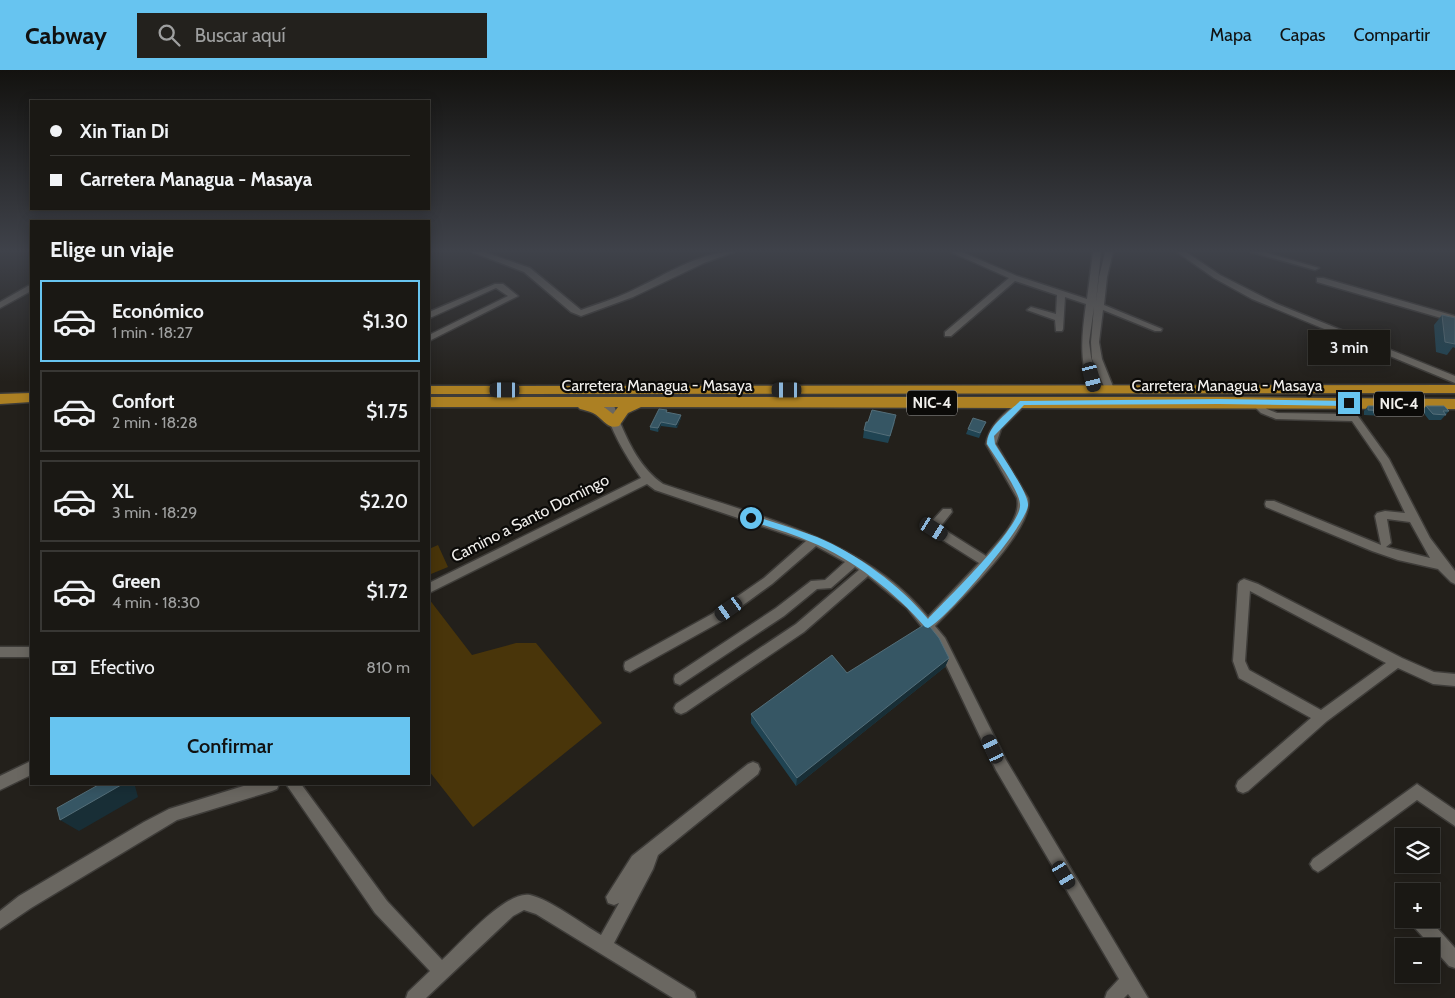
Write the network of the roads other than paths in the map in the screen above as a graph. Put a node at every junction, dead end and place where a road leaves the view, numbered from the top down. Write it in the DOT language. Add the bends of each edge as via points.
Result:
graph roads {
  1 [pos="17,295"];
  2 [pos="475,295"];
  3 [pos="513,295"];
  4 [pos="557,295"];
  5 [pos="629,295"];
  6 [pos="994,295"];
  7 [pos="1061,295"];
  8 [pos="1066,295"];
  9 [pos="1090,295"];
  10 [pos="1101,295"];
  11 [pos="1250,295"];
  12 [pos="1373,295"];
  13 [pos="1089,302"];
  14 [pos="0,304"];
  15 [pos="1100,306"];
  16 [pos="1031,310"];
  17 [pos="430,316"];
  18 [pos="1059,318"];
  19 [pos="1455,319"];
  20 [pos="1059,328"];
  21 [pos="1158,329"];
  22 [pos="948,334"];
  23 [pos="430,337"];
  24 [pos="1454,385"];
  25 [pos="722,389"];
  26 [pos="1095,389"];
  27 [pos="1235,389"];
  28 [pos="30,390"];
  29 [pos="430,390"];
  30 [pos="562,390"];
  31 [pos="1109,390"];
  32 [pos="1271,390"];
  33 [pos="2,397"];
  34 [pos="30,398"];
  35 [pos="430,402"];
  36 [pos="639,402"];
  37 [pos="1255,402"];
  38 [pos="570,403"];
  39 [pos="608,403"];
  40 [pos="1022,403"];
  41 [pos="1346,403"];
  42 [pos="1455,404"];
  43 [pos="1354,418"];
  44 [pos="614,423"];
  45 [pos="648,479"];
  46 [pos="1270,504"];
  47 [pos="947,512"];
  48 [pos="1413,518"];
  49 [pos="815,540"];
  50 [pos="1385,543"];
  51 [pos="854,561"];
  52 [pos="988,563"];
  53 [pos="1442,565"];
  54 [pos="868,569"];
  55 [pos="1455,578"];
  56 [pos="430,588"];
  57 [pos="928,625"];
  58 [pos="0,652"];
  59 [pos="30,652"];
  60 [pos="1397,662"];
  61 [pos="630,666"];
  62 [pos="680,679"];
  63 [pos="1455,680"];
  64 [pos="680,708"];
  65 [pos="1322,717"];
  66 [pos="30,768"];
  67 [pos="753,768"];
  68 [pos="0,783"];
  69 [pos="269,785"];
  70 [pos="294,785"];
  71 [pos="1243,786"];
  72 [pos="1455,819"];
  73 [pos="652,850"];
  74 [pos="1318,864"];
  75 [pos="614,897"];
  76 [pos="0,921"];
  77 [pos="1426,928"];
  78 [pos="604,946"];
  79 [pos="1455,960"];
  80 [pos="441,971"];
  81 [pos="1128,981"];
  82 [pos="414,998"];
  83 [pos="688,998"];
  84 [pos="1113,998"];
  85 [pos="1140,998"];
  1 -- 14 [label="street"];
  2 -- 17 [label="street"];
  3 -- 23 [label="street"];
  4 -- 5 [label="street" via="581,313"];
  6 -- 22 [label="street"];
  7 -- 18 [label="street"];
  8 -- 13 [label="street"];
  9 -- 13 [label="street"];
  10 -- 15 [label="street"];
  11 -- 24 [label="street"];
  12 -- 19 [label="street"];
  13 -- 15 [label="street"];
  13 -- 26 [label="street" via="1086,357"];
  15 -- 21 [label="street"];
  15 -- 31 [label="street" via="1096,359"];
  16 -- 18 [label="street"];
  18 -- 20 [label="street"];
  24 -- 32 [label="highway, Carretera Managua - Masaya / NIC-4"];
  24 -- 41 [label="highway" via="1449,397 1369,399"];
  25 -- 26 [label="highway, Carretera Managua - Masaya / NIC-4"];
  25 -- 30 [label="highway, Carretera Managua - Masaya / NIC-4"];
  25 -- 39 [label="highway" via="715,392 642,392"];
  26 -- 31 [label="highway, Carretera Managua - Masaya / NIC-4"];
  27 -- 31 [label="highway, Carretera Managua - Masaya / NIC-4"];
  27 -- 32 [label="highway, Carretera Managua - Masaya / NIC-4"];
  27 -- 37 [label="highway"];
  28 -- 33 [label="highway"];
  29 -- 30 [label="highway, Carretera Managua - Masaya / NIC-4"];
  30 -- 39 [label="highway"];
  32 -- 37 [label="highway"];
  33 -- 34 [label="highway"];
  35 -- 38 [label="highway, Carretera Managua - Masaya / NIC-4"];
  36 -- 39 [label="highway, Carretera Managua - Masaya / NIC-4"];
  36 -- 40 [label="highway, Carretera Managua - Masaya / NIC-4"];
  36 -- 44 [label="highway" via="623,410"];
  37 -- 40 [label="highway, Carretera Managua - Masaya / NIC-4"];
  37 -- 41 [label="highway, Carretera Managua - Masaya / NIC-4"];
  37 -- 43 [label="street" via="1276,416"];
  38 -- 39 [label="highway, Carretera Managua - Masaya / NIC-4"];
  38 -- 44 [label="highway" via="599,410"];
  39 -- 44 [label="street"];
  40 -- 52 [label="street" via="991,436 991,444 1024,504 1022,516"];
  41 -- 42 [label="highway, Carretera Managua - Masaya / NIC-4"];
  41 -- 43 [label="street"];
  43 -- 48 [label="street" via="1390,470"];
  44 -- 45 [label="street"];
  45 -- 49 [label="street" via="677,494"];
  45 -- 56 [label="street, Camino a Santo Domingo"];
  46 -- 53 [label="street" via="1389,554"];
  47 -- 52 [label="street" via="934,529"];
  48 -- 50 [label="street" via="1381,516"];
  48 -- 53 [label="street"];
  49 -- 51 [label="street"];
  49 -- 61 [label="street" via="768,581 716,618"];
  51 -- 54 [label="street"];
  51 -- 62 [label="street" via="827,585 815,584 780,612"];
  52 -- 57 [label="street"];
  53 -- 55 [label="street"];
  54 -- 57 [label="street" via="911,604"];
  54 -- 64 [label="street" via="800,628"];
  57 -- 81 [label="street" via="941,642 1001,765"];
  58 -- 59 [label="street"];
  60 -- 63 [label="street" via="1433,678"];
  60 -- 65 [label="street"];
  60 -- 65 [label="street" via="1244,584 1239,661 1244,674"];
  65 -- 71 [label="street"];
  66 -- 68 [label="street"];
  67 -- 73 [label="street"];
  69 -- 76 [label="street" via="174,814 148,826"];
  70 -- 80 [label="street" via="381,907"];
  72 -- 74 [label="street" via="1417,791"];
  73 -- 75 [label="street" via="637,861"];
  73 -- 78 [label="street" via="648,864"];
  77 -- 79 [label="street"];
  78 -- 80 [label="street" via="542,908 526,902 517,903"];
  78 -- 83 [label="street"];
  80 -- 82 [label="street"];
  81 -- 84 [label="street"];
  81 -- 85 [label="street"];
}
